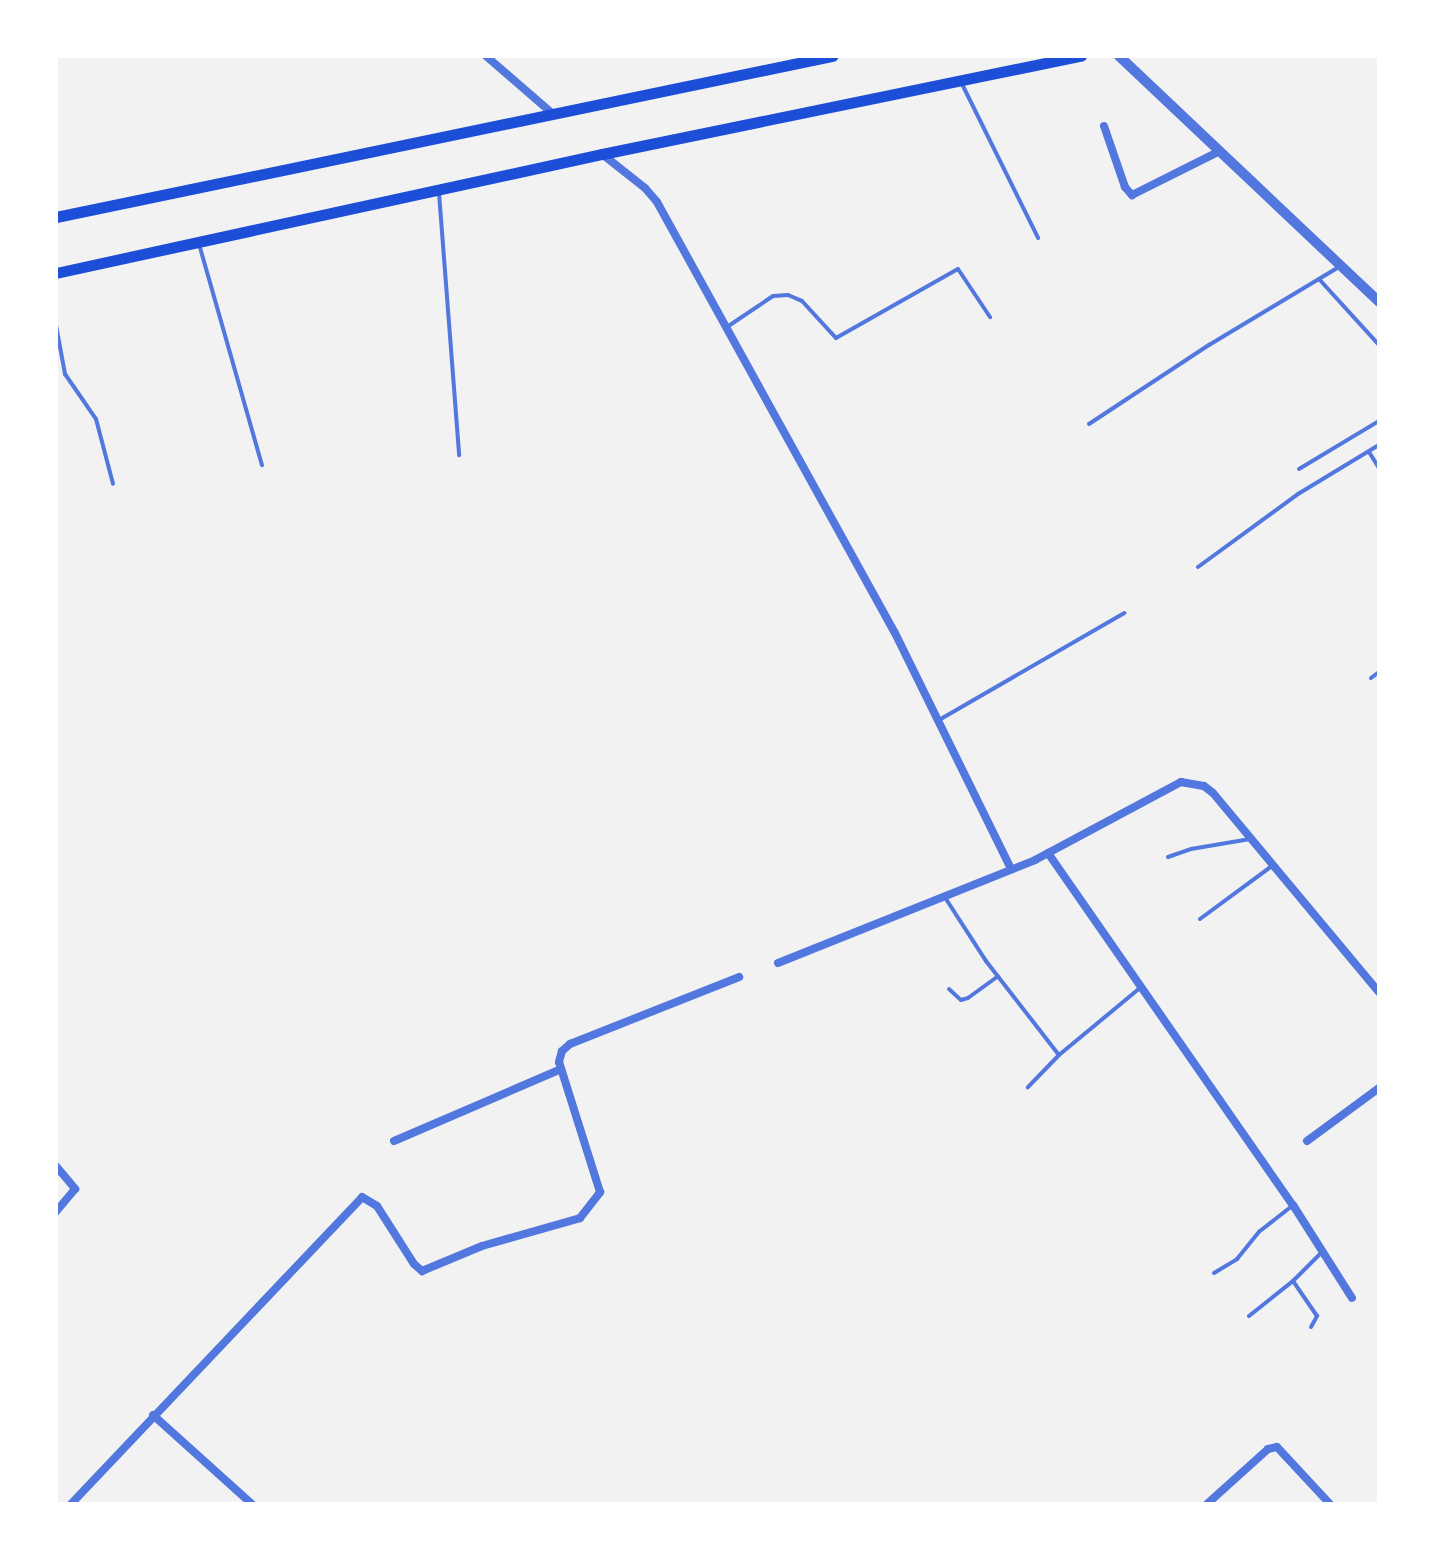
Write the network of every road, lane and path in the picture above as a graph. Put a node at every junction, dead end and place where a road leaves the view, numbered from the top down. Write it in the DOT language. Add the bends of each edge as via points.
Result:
graph roads {
  1 [pos="486,56"];
  2 [pos="505,56"];
  3 [pos="832,56"];
  4 [pos="1081,56"];
  5 [pos="1119,56"];
  6 [pos="809,58"];
  7 [pos="497,64"];
  8 [pos="961,82"];
  9 [pos="553,115"];
  10 [pos="1104,126"];
  11 [pos="1220,151"];
  12 [pos="602,154"];
  13 [pos="439,191"];
  14 [pos="56,217"];
  15 [pos="1038,238"];
  16 [pos="198,242"];
  17 [pos="1342,266"];
  18 [pos="56,273"];
  19 [pos="1319,279"];
  20 [pos="1379,302"];
  21 [pos="990,317"];
  22 [pos="56,325"];
  23 [pos="726,328"];
  24 [pos="1379,345"];
  25 [pos="1379,421"];
  26 [pos="1089,424"];
  27 [pos="1379,445"];
  28 [pos="1369,452"];
  29 [pos="459,455"];
  30 [pos="262,465"];
  31 [pos="1379,468"];
  32 [pos="1299,469"];
  33 [pos="113,484"];
  34 [pos="1198,567"];
  35 [pos="1124,613"];
  36 [pos="1379,672"];
  37 [pos="1371,678"];
  38 [pos="939,720"];
  39 [pos="1252,839"];
  40 [pos="1048,853"];
  41 [pos="1168,857"];
  42 [pos="1272,866"];
  43 [pos="1011,869"];
  44 [pos="946,899"];
  45 [pos="1200,919"];
  46 [pos="778,963"];
  47 [pos="998,976"];
  48 [pos="739,977"];
  49 [pos="1140,988"];
  50 [pos="949,989"];
  51 [pos="1379,992"];
  52 [pos="1059,1055"];
  53 [pos="561,1069"];
  54 [pos="1028,1087"];
  55 [pos="1379,1088"];
  56 [pos="394,1141"];
  57 [pos="1307,1141"];
  58 [pos="56,1166"];
  59 [pos="1293,1205"];
  60 [pos="56,1212"];
  61 [pos="1321,1253"];
  62 [pos="1214,1273"];
  63 [pos="1293,1281"];
  64 [pos="1352,1298"];
  65 [pos="1249,1316"];
  66 [pos="1311,1327"];
  67 [pos="153,1415"];
  68 [pos="71,1504"];
  69 [pos="252,1504"];
  70 [pos="1207,1504"];
  71 [pos="1330,1504"];
  1 -- 7 [label="street"];
  2 -- 7 [label="street"];
  3 -- 6 [label="main road"];
  4 -- 8 [label="main road"];
  5 -- 11 [label="street"];
  6 -- 9 [label="main road"];
  7 -- 9 [label="street"];
  8 -- 12 [label="main road"];
  8 -- 15 [label="lane"];
  9 -- 14 [label="main road"];
  10 -- 11 [label="street" via="1132,195"];
  11 -- 17 [label="street"];
  12 -- 13 [label="main road"];
  12 -- 23 [label="street" via="651,194"];
  13 -- 16 [label="main road"];
  13 -- 29 [label="lane"];
  16 -- 18 [label="main road"];
  16 -- 30 [label="lane"];
  17 -- 19 [label="lane"];
  17 -- 20 [label="street"];
  19 -- 24 [label="lane"];
  19 -- 26 [label="lane"];
  21 -- 23 [label="lane" via="958,269 836,338 802,301 788,295 773,296"];
  22 -- 33 [label="lane" via="65,374 96,419"];
  23 -- 38 [label="street"];
  25 -- 32 [label="lane"];
  27 -- 28 [label="lane"];
  28 -- 31 [label="lane"];
  28 -- 34 [label="lane" via="1298,494"];
  35 -- 38 [label="lane"];
  36 -- 37 [label="lane"];
  38 -- 43 [label="street"];
  39 -- 40 [label="street" via="1204,786 1181,782"];
  39 -- 41 [label="lane"];
  39 -- 42 [label="street"];
  40 -- 43 [label="street"];
  40 -- 49 [label="street"];
  42 -- 45 [label="lane"];
  42 -- 51 [label="street"];
  43 -- 44 [label="street"];
  44 -- 46 [label="street"];
  44 -- 47 [label="lane"];
  47 -- 50 [label="lane" via="961,1000"];
  47 -- 52 [label="lane"];
  48 -- 53 [label="street" via="570,1044 562,1051"];
  49 -- 52 [label="lane"];
  49 -- 59 [label="street"];
  52 -- 54 [label="lane"];
  53 -- 56 [label="street"];
  53 -- 67 [label="street" via="600,1192 580,1218 482,1246 422,1271 377,1206 362,1197"];
  55 -- 57 [label="street"];
  58 -- 60 [label="street" via="75,1189"];
  59 -- 61 [label="street"];
  59 -- 62 [label="lane" via="1260,1231 1237,1259"];
  61 -- 63 [label="lane"];
  61 -- 64 [label="street"];
  63 -- 65 [label="lane"];
  63 -- 66 [label="lane" via="1317,1316"];
  67 -- 68 [label="street"];
  67 -- 69 [label="street"];
  70 -- 71 [label="street" via="1268,1449 1277,1447"];
}
